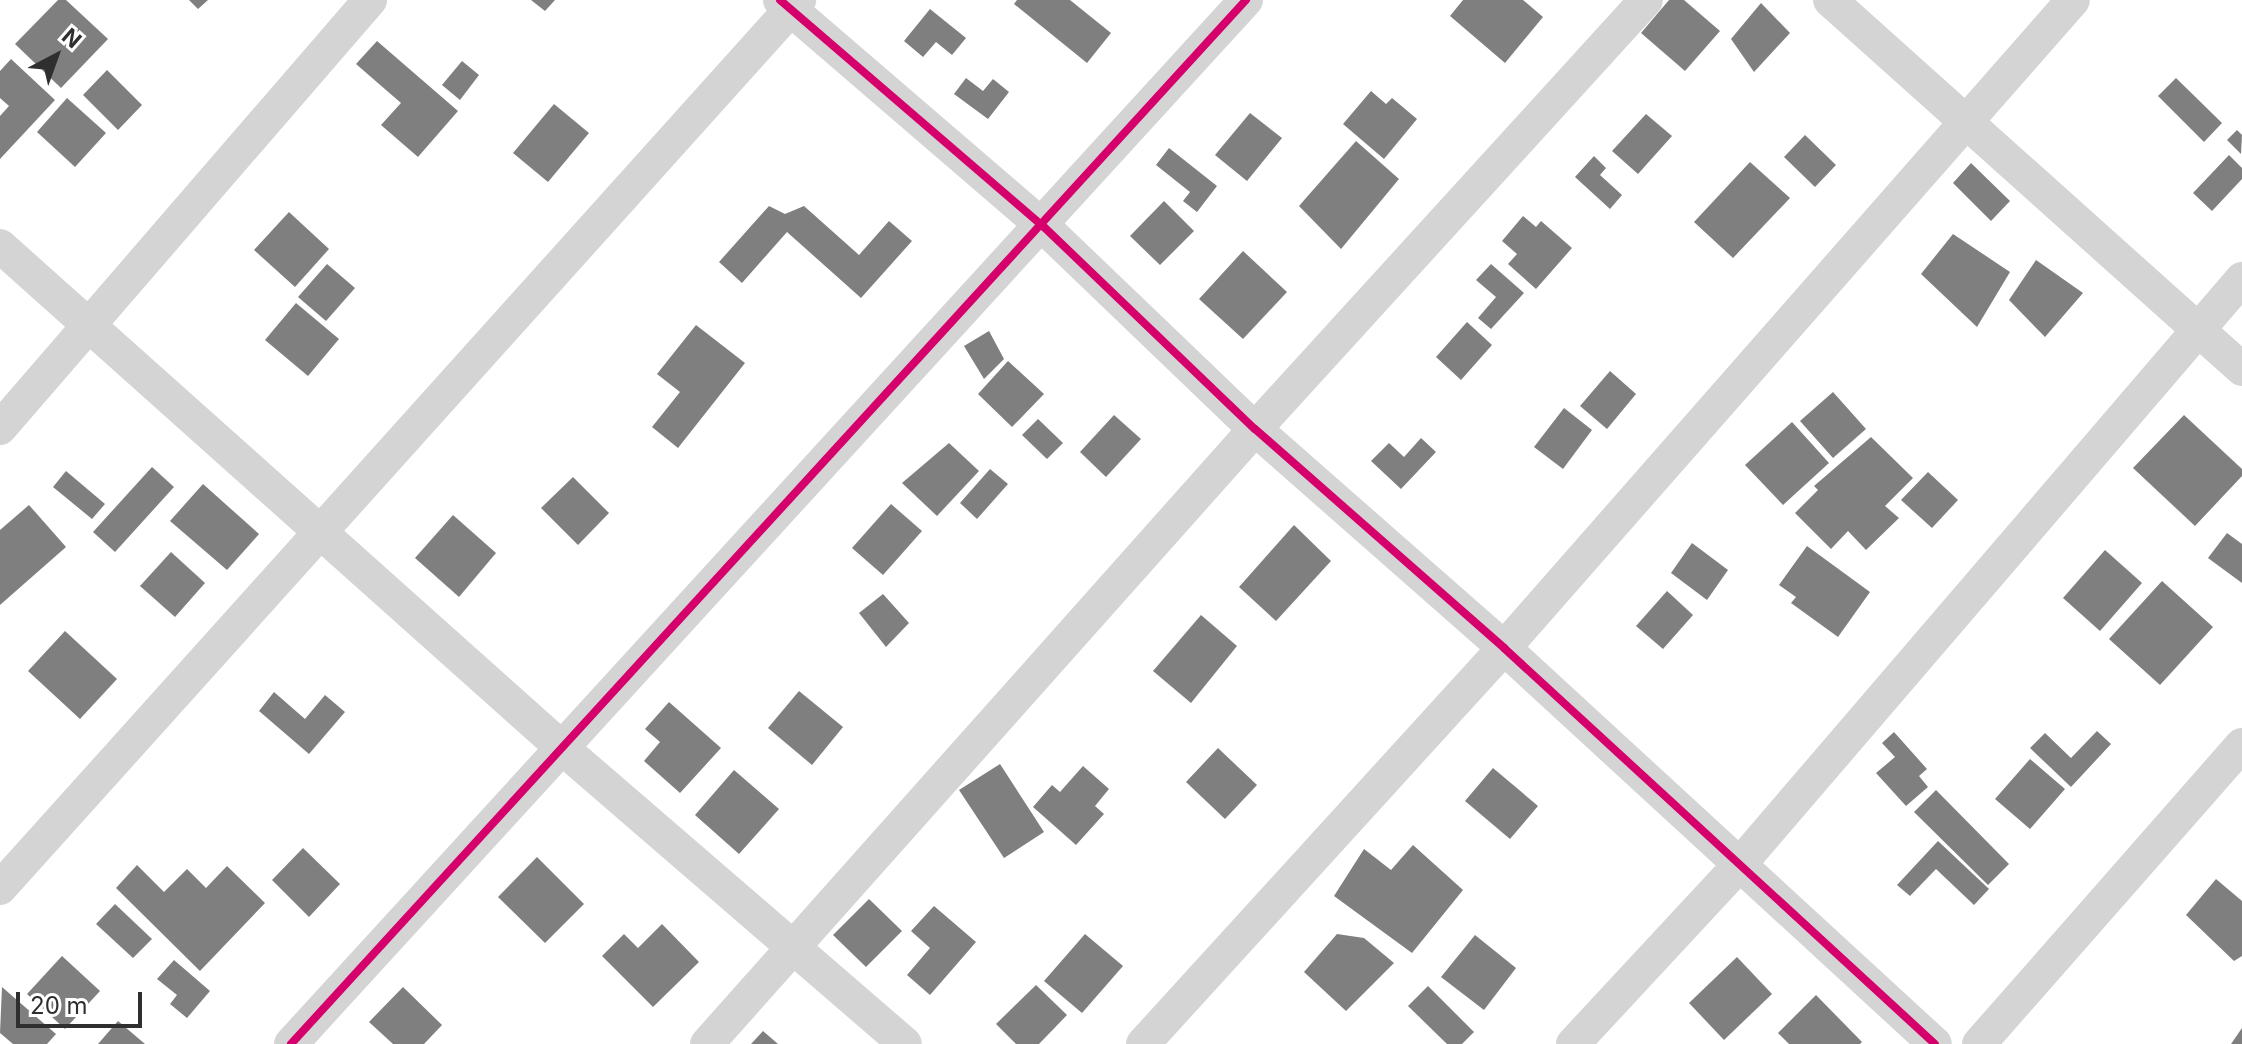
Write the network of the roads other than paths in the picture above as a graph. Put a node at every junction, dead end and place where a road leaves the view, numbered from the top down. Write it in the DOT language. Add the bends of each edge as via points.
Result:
graph roads {
  1 [pos="370,0"];
  2 [pos="1246,0"];
  3 [pos="1646,0"];
  4 [pos="1830,0"];
  5 [pos="2073,0"];
  6 [pos="790,3"];
  7 [pos="1968,124"];
  8 [pos="1044,227"];
  9 [pos="0,246"];
  10 [pos="2242,279"];
  11 [pos="92,324"];
  12 [pos="2198,329"];
  13 [pos="2242,369"];
  14 [pos="0,428"];
  15 [pos="1255,429"];
  16 [pos="319,531"];
  17 [pos="1504,648"];
  18 [pos="2242,745"];
  19 [pos="561,747"];
  20 [pos="1740,864"];
  21 [pos="0,888"];
  22 [pos="796,947"];
  23 [pos="291,1044"];
  24 [pos="707,1044"];
  25 [pos="905,1044"];
  26 [pos="1143,1044"];
  27 [pos="1573,1044"];
  28 [pos="1935,1044"];
  29 [pos="1979,1044"];
  1 -- 11 [label="street"];
  2 -- 8 [label="street"];
  3 -- 15 [label="street"];
  4 -- 7 [label="street"];
  5 -- 7 [label="street"];
  6 -- 8 [label="street"];
  6 -- 16 [label="street"];
  7 -- 12 [label="street"];
  7 -- 17 [label="street"];
  8 -- 15 [label="street"];
  8 -- 19 [label="street"];
  9 -- 11 [label="street"];
  10 -- 12 [label="street"];
  11 -- 14 [label="street"];
  11 -- 16 [label="street"];
  12 -- 13 [label="street"];
  12 -- 20 [label="street"];
  15 -- 17 [label="street"];
  15 -- 22 [label="street"];
  16 -- 19 [label="street"];
  16 -- 21 [label="street"];
  17 -- 20 [label="street"];
  17 -- 26 [label="street"];
  18 -- 29 [label="street"];
  19 -- 22 [label="street"];
  19 -- 23 [label="street"];
  20 -- 27 [label="street"];
  20 -- 28 [label="street"];
  22 -- 24 [label="street"];
  22 -- 25 [label="street"];
}
